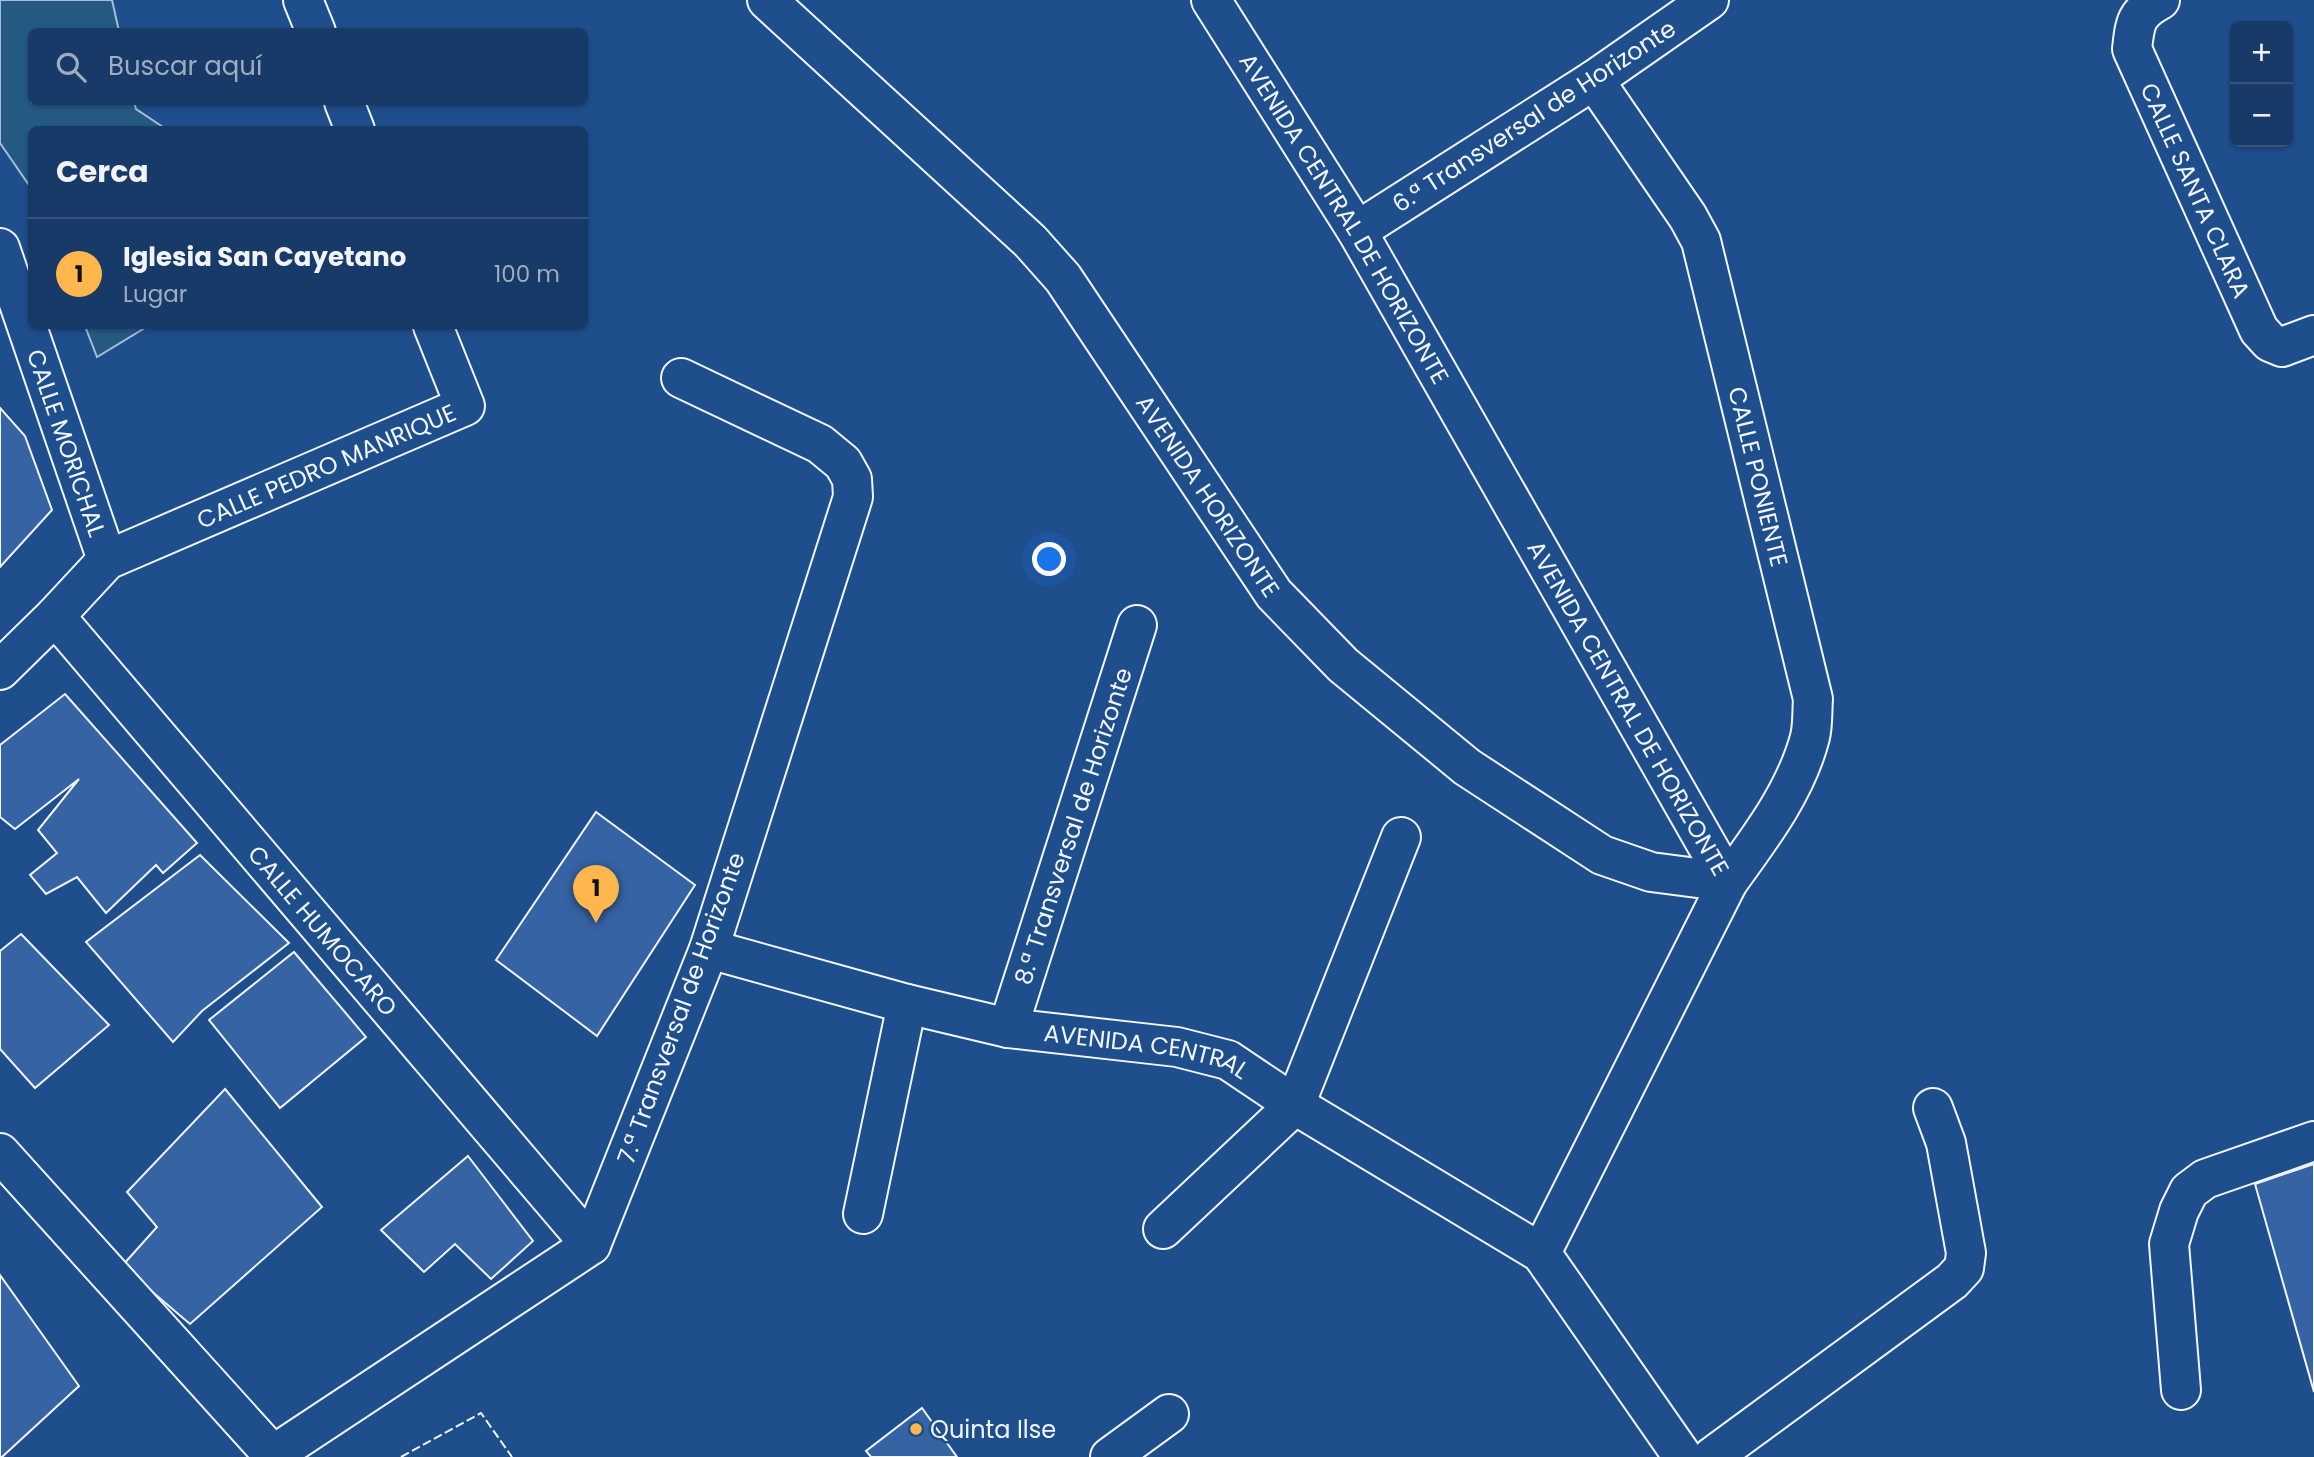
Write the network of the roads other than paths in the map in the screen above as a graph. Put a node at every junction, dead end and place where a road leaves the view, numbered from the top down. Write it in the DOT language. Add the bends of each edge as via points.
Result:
graph roads {
  1 [pos="303,0"];
  2 [pos="767,0"];
  3 [pos="1211,0"];
  4 [pos="1709,0"];
  5 [pos="2160,0"];
  6 [pos="314,28"];
  7 [pos="1594,80"];
  8 [pos="345,105"];
  9 [pos="353,126"];
  10 [pos="1357,231"];
  11 [pos="0,248"];
  12 [pos="434,329"];
  13 [pos="2314,335"];
  14 [pos="681,377"];
  15 [pos="107,560"];
  16 [pos="55,616"];
  17 [pos="1137,625"];
  18 [pos="0,670"];
  19 [pos="1401,837"];
  20 [pos="1728,882"];
  21 [pos="709,949"];
  22 [pos="907,1004"];
  23 [pos="1008,1028"];
  24 [pos="1295,1105"];
  25 [pos="1933,1108"];
  26 [pos="2314,1141"];
  27 [pos="0,1153"];
  28 [pos="863,1214"];
  29 [pos="1163,1229"];
  30 [pos="591,1245"];
  31 [pos="1541,1253"];
  32 [pos="2181,1390"];
  33 [pos="1169,1414"];
  34 [pos="1110,1457"];
  35 [pos="1684,1457"];
  36 [pos="1712,1457"];
  1 -- 6 [label="street"];
  2 -- 20 [label="street, AVENIDA HORIZONTE" via="1030,241 1063,278 1273,594 1343,665 1467,767 1602,855 1651,872"];
  3 -- 10 [label="street, AVENIDA CENTRAL DE HORIZONTE"];
  4 -- 7 [label="street, 6.ª Transversal de Horizonte"];
  5 -- 13 [label="street, CALLE SANTA CLARA" via="2144,9 2134,26 2132,49 2259,330 2282,347"];
  7 -- 10 [label="street, 6.ª Transversal de Horizonte"];
  7 -- 20 [label="street, CALLE PONIENTE" via="1700,241 1813,699 1811,736 1795,777 1768,826"];
  8 -- 9 [label="street"];
  10 -- 20 [label="street, AVENIDA CENTRAL DE HORIZONTE"];
  11 -- 15 [label="street, CALLE MORICHAL"];
  12 -- 15 [label="street, CALLE PEDRO MANRIQUE" via="465,405"];
  14 -- 21 [label="street, 7.ª Transversal de Horizonte" via="820,444 843,463 852,479 853,497"];
  15 -- 16 [label="street"];
  16 -- 18 [label="street"];
  16 -- 30 [label="street, CALLE HUMOCARO"];
  17 -- 23 [label="street, 8.ª Transversal de Horizonte"];
  19 -- 24 [label="street"];
  20 -- 31 [label="street, AVENIDA CENTRAL DE HORIZONTE"];
  21 -- 22 [label="street, AVENIDA CENTRAL"];
  21 -- 30 [label="street, 7.ª Transversal de Horizonte"];
  22 -- 23 [label="street, AVENIDA CENTRAL"];
  22 -- 28 [label="street"];
  23 -- 24 [label="street, AVENIDA CENTRAL" via="1177,1047 1228,1060"];
  24 -- 29 [label="street"];
  24 -- 31 [label="street, AVENIDA CENTRAL"];
  25 -- 36 [label="street" via="1946,1143 1966,1253 1964,1268"];
  26 -- 32 [label="street" via="2205,1178 2189,1191 2169,1244"];
  27 -- 30 [label="street" via="273,1455"];
  31 -- 35 [label="street"];
  33 -- 34 [label="street"];
}
